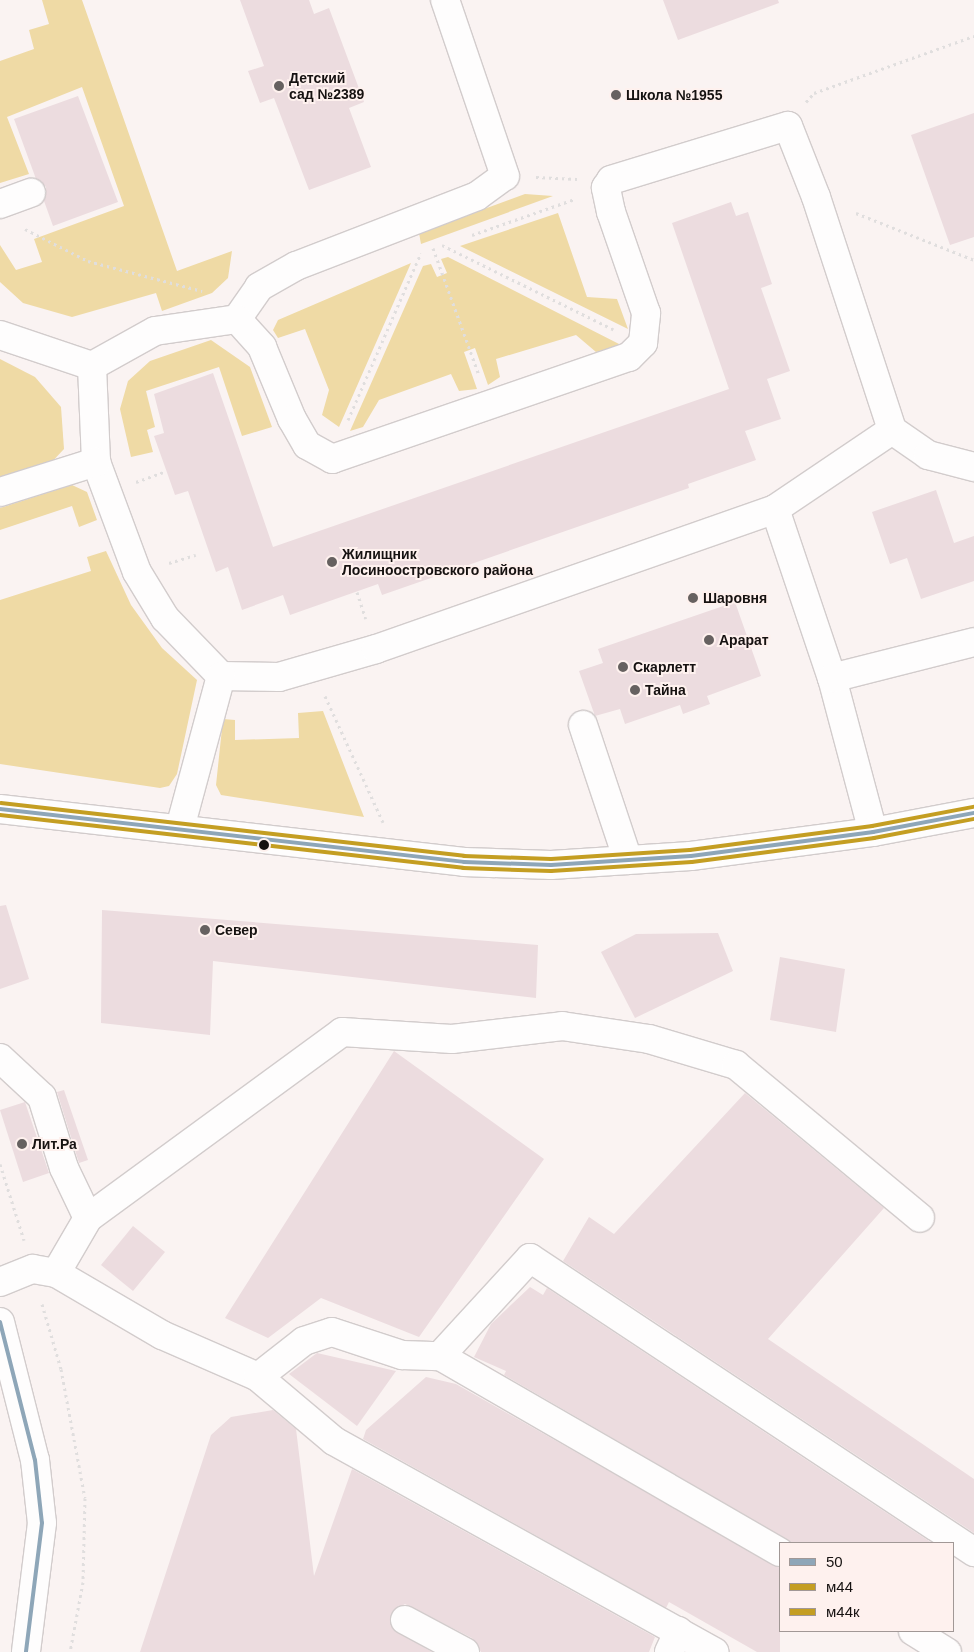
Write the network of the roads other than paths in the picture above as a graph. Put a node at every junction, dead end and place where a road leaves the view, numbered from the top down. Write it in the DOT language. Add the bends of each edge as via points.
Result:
graph roads {
  1 [pos="445,0"];
  2 [pos="31,193"];
  3 [pos="0,204"];
  4 [pos="237,319"];
  5 [pos="0,335"];
  6 [pos="92,366"];
  7 [pos="892,430"];
  8 [pos="96,462"];
  9 [pos="974,467"];
  10 [pos="0,492"];
  11 [pos="775,509"];
  12 [pos="974,642"];
  13 [pos="221,676"];
  14 [pos="832,678"];
  15 [pos="583,725"];
  16 [pos="0,809"];
  17 [pos="974,813"];
  18 [pos="180,828"];
  19 [pos="873,832"];
  20 [pos="628,860"];
  21 [pos="0,1058"];
  22 [pos="88,1218"];
  23 [pos="920,1218"];
  24 [pos="45,1271"];
  25 [pos="0,1282"];
  26 [pos="0,1322"];
  27 [pos="440,1356"];
  28 [pos="258,1377"];
  29 [pos="779,1551"];
  30 [pos="974,1552"];
  31 [pos="405,1620"];
  32 [pos="915,1632"];
  33 [pos="674,1642"];
  34 [pos="26,1652"];
  35 [pos="465,1652"];
  36 [pos="714,1652"];
  37 [pos="947,1652"];
  1 -- 4 [label="main road" via="505,176 478,196 296,266 259,287"];
  2 -- 3 [label="main road"];
  4 -- 6 [label="main road" via="155,332"];
  4 -- 7 [label="main road" via="262,347 292,419 307,445 332,459 629,357 643,343 646,312 609,184 788,126 816,197"];
  5 -- 6 [label="main road"];
  6 -- 8 [label="main road"];
  7 -- 9 [label="main road" via="928,455"];
  7 -- 11 [label="main road"];
  8 -- 10 [label="main road"];
  8 -- 13 [label="main road" via="137,572 165,618"];
  11 -- 13 [label="main road" via="312,668 279,677"];
  11 -- 14 [label="main road"];
  12 -- 14 [label="main road"];
  13 -- 18 [label="main road"];
  14 -- 19 [label="main road"];
  15 -- 20 [label="main road"];
  16 -- 18 [label="main road"];
  17 -- 19 [label="main road"];
  18 -- 20 [label="main road" via="464,862 551,865"];
  19 -- 20 [label="main road"];
  21 -- 22 [label="main road" via="42,1097 64,1168"];
  22 -- 23 [label="main road" via="342,1032 452,1039 562,1026 649,1039 736,1065"];
  22 -- 24 [label="main road"];
  24 -- 25 [label="main road"];
  24 -- 28 [label="main road" via="162,1335"];
  26 -- 34 [label="main road" via="35,1460 42,1523 38,1582"];
  27 -- 28 [label="main road" via="402,1354 332,1332 304,1341"];
  27 -- 29 [label="main road"];
  27 -- 30 [label="main road" via="530,1258"];
  28 -- 33 [label="main road" via="334,1440"];
  31 -- 35 [label="main road"];
  32 -- 37 [label="main road"];
  33 -- 36 [label="main road"];
}
